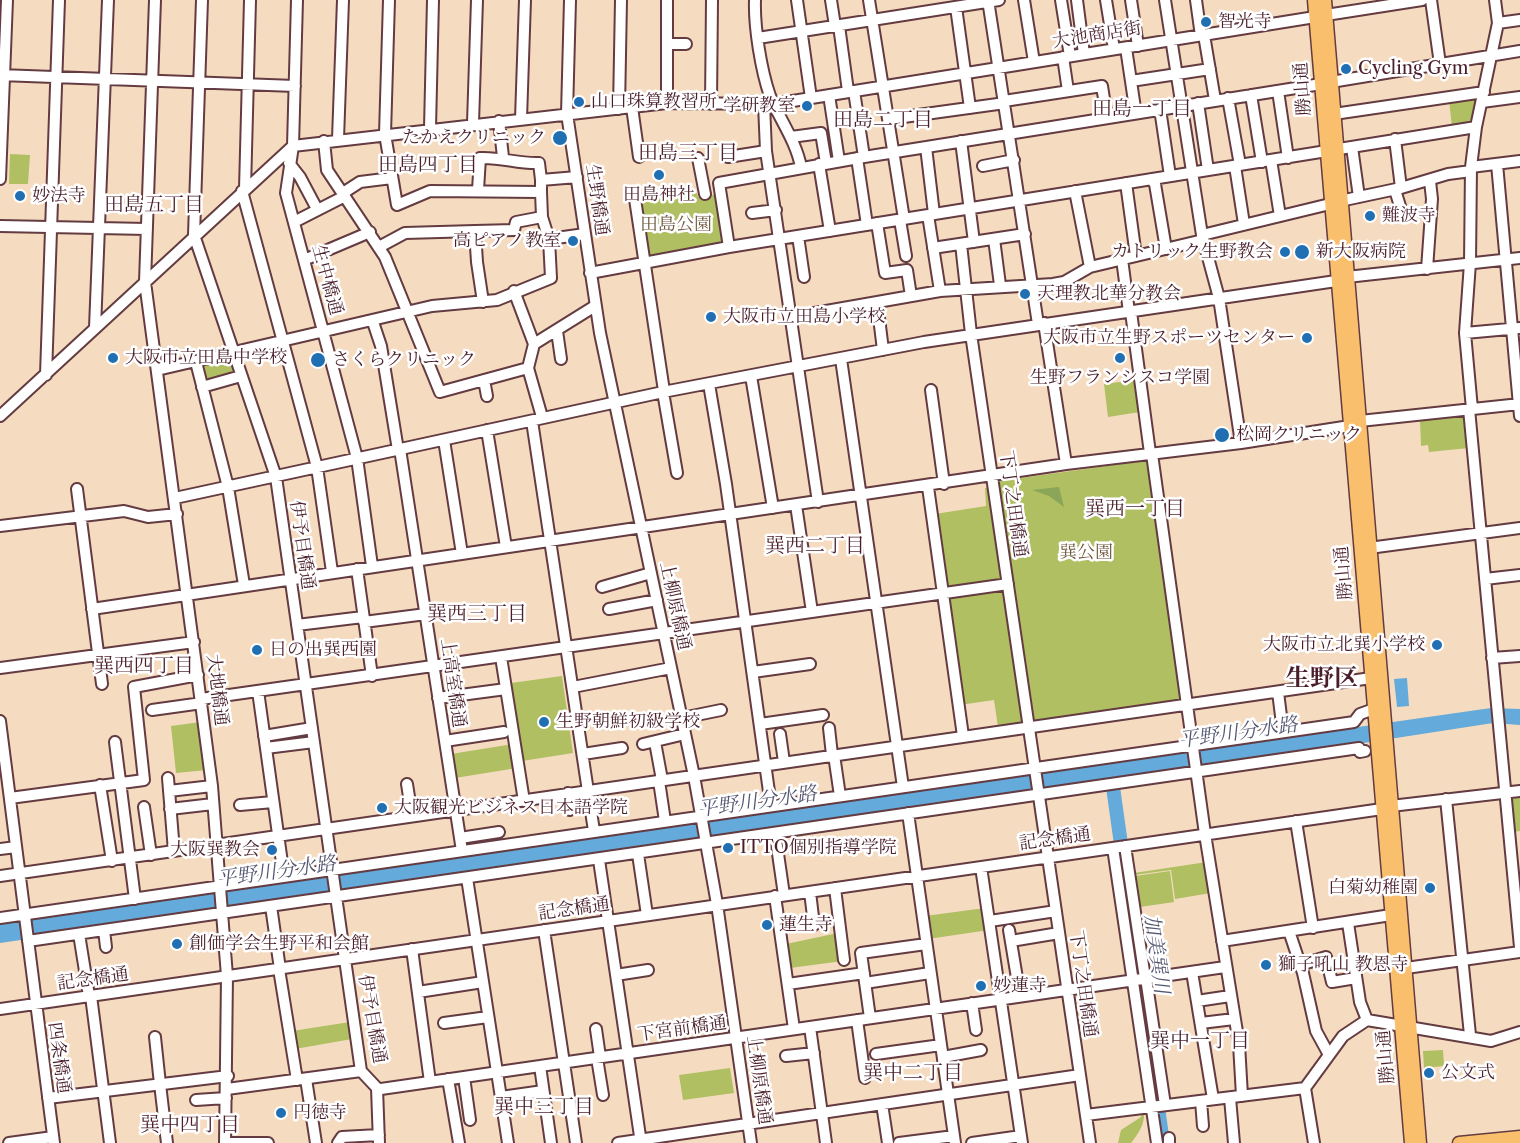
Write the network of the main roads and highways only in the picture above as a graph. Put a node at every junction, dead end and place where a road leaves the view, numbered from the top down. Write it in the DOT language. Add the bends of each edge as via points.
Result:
graph roads {
  1 [pos="1314,0"];
  2 [pos="1325,0"];
  3 [pos="1321,16"];
  4 [pos="1326,83"];
  5 [pos="1331,151"];
  6 [pos="1355,424"];
  7 [pos="1378,717"];
  8 [pos="1387,808"];
  9 [pos="1406,1025"];
  10 [pos="1520,1137"];
  11 [pos="1481,1142"];
  12 [pos="1411,1143"];
  13 [pos="1420,1143"];
  14 [pos="1459,1143"];
  1 -- 3 [label="main road, 勝山通"];
  2 -- 3 [label="main road, 勝山通"];
  3 -- 4 [label="main road, 勝山通"];
  4 -- 5 [label="main road, 勝山通"];
  4 -- 5 [label="main road, 勝山通" via="1334,114"];
  5 -- 6 [label="main road, 勝山通"];
  6 -- 7 [label="main road, 勝山通" via="1370,548"];
  6 -- 7 [label="main road, 勝山通" via="1371,678"];
  7 -- 8 [label="main road, 勝山通"];
  8 -- 9 [label="main road, 勝山通" via="1391,915"];
  8 -- 9 [label="main road, 勝山通" via="1406,968"];
  9 -- 12 [label="main road, 勝山通"];
  9 -- 13 [label="main road, 勝山通"];
  10 -- 11 [label="main road"];
  11 -- 14 [label="main road"];
}
